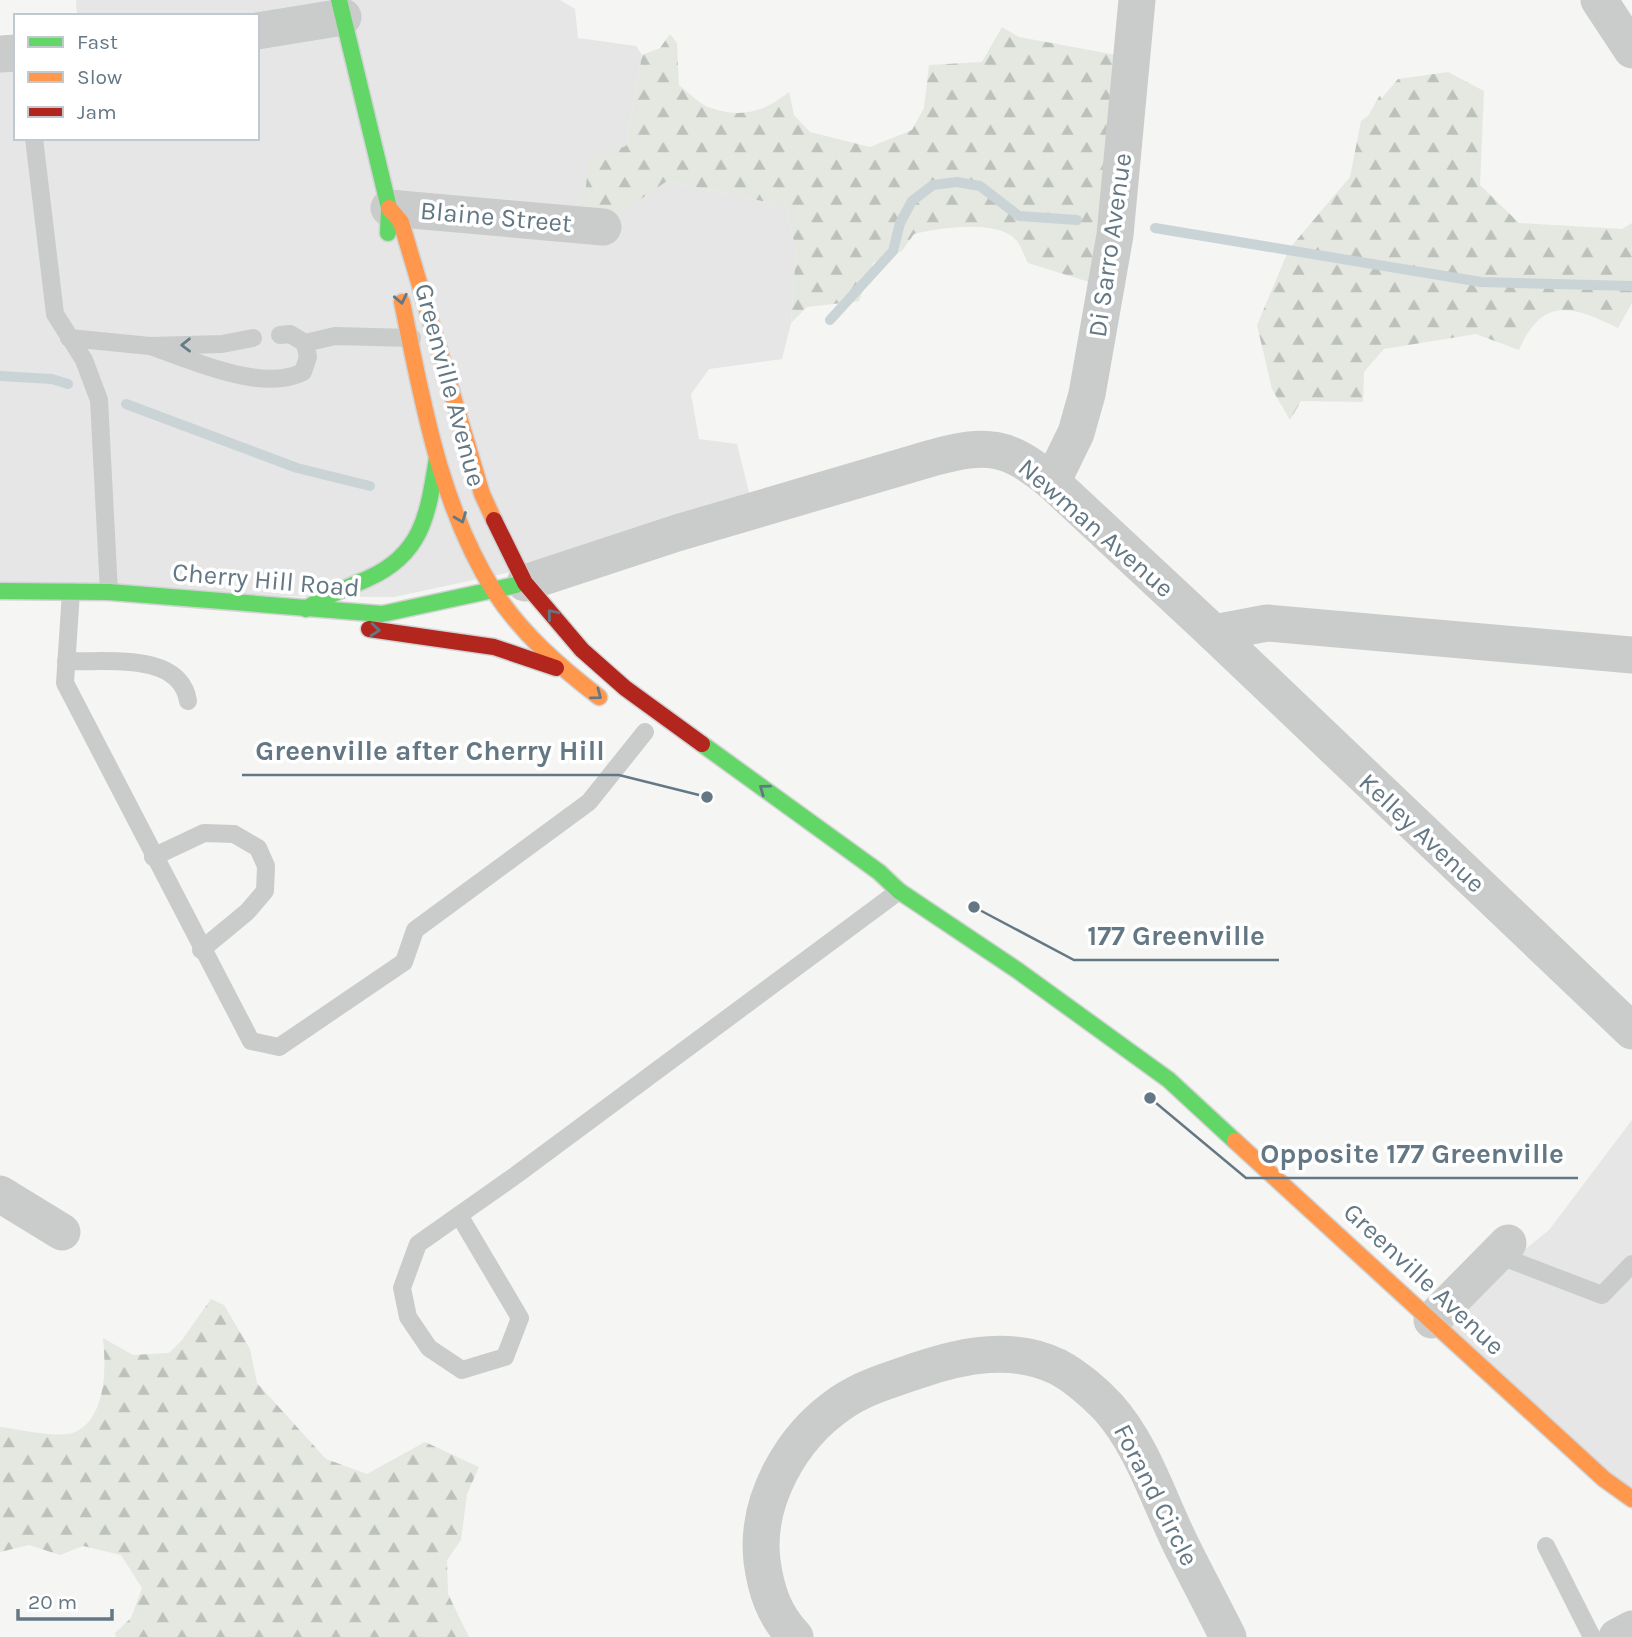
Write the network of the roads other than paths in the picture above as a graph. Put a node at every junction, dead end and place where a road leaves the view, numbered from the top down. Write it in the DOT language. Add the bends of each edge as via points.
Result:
graph roads {
  1 [pos="1137,0"];
  2 [pos="1599,0"];
  3 [pos="341,8"];
  4 [pos="259,30"];
  5 [pos="1632,50"];
  6 [pos="34,140"];
  7 [pos="388,208"];
  8 [pos="603,227"];
  9 [pos="390,246"];
  10 [pos="398,286"];
  11 [pos="435,334"];
  12 [pos="279,335"];
  13 [pos="69,338"];
  14 [pos="253,338"];
  15 [pos="410,339"];
  16 [pos="305,343"];
  17 [pos="150,346"];
  18 [pos="438,456"];
  19 [pos="1052,482"];
  20 [pos="510,587"];
  21 [pos="0,591"];
  22 [pos="71,592"];
  23 [pos="109,592"];
  24 [pos="188,599"];
  25 [pos="306,609"];
  26 [pos="1214,633"];
  27 [pos="1632,655"];
  28 [pos="66,661"];
  29 [pos="568,674"];
  30 [pos="188,701"];
  31 [pos="612,707"];
  32 [pos="640,728"];
  33 [pos="663,745"];
  34 [pos="739,792"];
  35 [pos="153,857"];
  36 [pos="879,873"];
  37 [pos="899,891"];
  38 [pos="201,950"];
  39 [pos="1632,1031"];
  40 [pos="0,1194"];
  41 [pos="459,1216"];
  42 [pos="62,1232"];
  43 [pos="1502,1248"];
  44 [pos="1632,1264"];
  45 [pos="1432,1320"];
  46 [pos="1632,1499"];
  47 [pos="1546,1546"];
  48 [pos="1632,1629"];
  49 [pos="795,1637"];
  50 [pos="1228,1637"];
  51 [pos="1592,1637"];
  52 [pos="1617,1637"];
  1 -- 19 [label="street, Di Sarro Avenue" via="1117,214 1096,341 1076,433"];
  2 -- 5 [label="street"];
  3 -- 4 [label="street"];
  3 -- 7 [label="main road, Greenville Avenue"];
  6 -- 13 [label="lane" via="55,314"];
  7 -- 8 [label="street, Blaine Street"];
  7 -- 9 [label="main road, Greenville Avenue"];
  7 -- 11 [label="main road, Greenville Avenue" via="401,222"];
  10 -- 15 [label="main road, Greenville Avenue, one-way"];
  11 -- 15 [label="lane"];
  11 -- 20 [label="main road, Greenville Avenue"];
  12 -- 16 [label="lane" via="290,334"];
  13 -- 17 [label="lane"];
  13 -- 23 [label="lane" via="84,360 99,400"];
  14 -- 17 [label="lane, one-way" via="222,344"];
  15 -- 16 [label="lane" via="335,336"];
  15 -- 18 [label="main road, Greenville Avenue"];
  16 -- 17 [label="lane" via="309,357 303,372 292,378 243,377"];
  18 -- 20 [label="main road, Greenville Avenue, one-way" via="472,547"];
  18 -- 25 [label="main road" via="430,508 406,554 390,568 326,594"];
  19 -- 20 [label="street, Newman Avenue" via="1025,460 999,448 971,447"];
  19 -- 26 [label="street, Newman Avenue"];
  20 -- 25 [label="main road, Cherry Hill Road" via="382,614"];
  20 -- 29 [label="main road, Greenville Avenue" via="532,640"];
  36 -- 20 [label="main road, Greenville Avenue, one-way" via="625,688"];
  21 -- 22 [label="main road, Cherry Hill Road"];
  22 -- 23 [label="main road, Cherry Hill Road"];
  22 -- 28 [label="lane"];
  23 -- 24 [label="main road, Cherry Hill Road"];
  24 -- 25 [label="main road, Cherry Hill Road"];
  24 -- 29 [label="main road, one-way" via="238,615 404,632 494,647"];
  26 -- 27 [label="street" via="1267,623"];
  26 -- 39 [label="street, Kelley Avenue"];
  28 -- 30 [label="lane" via="154,666 176,674"];
  28 -- 35 [label="lane" via="65,683"];
  29 -- 31 [label="main road, Greenville Avenue, one-way"];
  32 -- 33 [label="main road"];
  32 -- 38 [label="lane" via="589,802 415,930 404,962 279,1047 250,1041"];
  34 -- 36 [label="main road, Greenville Avenue"];
  35 -- 38 [label="lane"];
  35 -- 38 [label="lane" via="204,833 234,834 258,848 266,866 265,891"];
  36 -- 37 [label="main road, Greenville Avenue"];
  37 -- 41 [label="lane"];
  37 -- 45 [label="main road, Greenville Avenue" via="1170,1080"];
  40 -- 42 [label="street"];
  41 -- 41 [label="lane" via="418,1244 402,1288 408,1317 429,1348 462,1370 505,1357 520,1318"];
  43 -- 44 [label="lane" via="1602,1295"];
  43 -- 45 [label="street"];
  45 -- 46 [label="main road, Greenville Avenue" via="1604,1479"];
  47 -- 51 [label="lane"];
  48 -- 52 [label="street"];
  49 -- 50 [label="street, Forand Circle" via="766,1591 760,1547 768,1497 798,1445 841,1402 872,1387 978,1354 1058,1367 1107,1406 1143,1462"];
}
